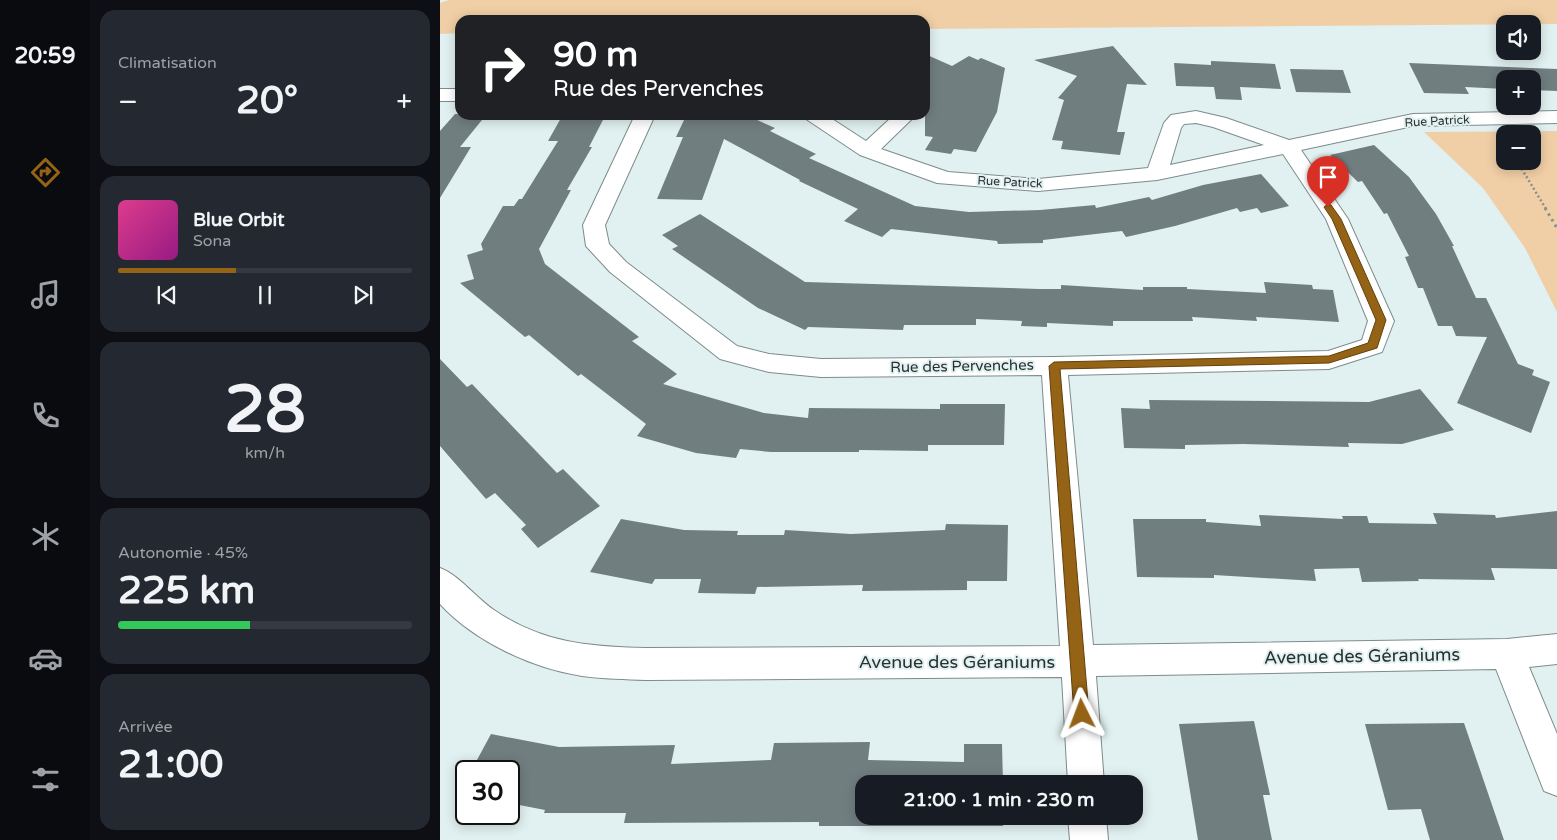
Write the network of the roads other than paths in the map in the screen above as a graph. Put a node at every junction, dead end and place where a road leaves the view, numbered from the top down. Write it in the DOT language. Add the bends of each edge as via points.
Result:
graph roads {
  1 [pos="440,95"];
  2 [pos="455,95"];
  3 [pos="1557,117"];
  4 [pos="643,120"];
  5 [pos="824,120"];
  6 [pos="901,120"];
  7 [pos="1289,148"];
  8 [pos="867,151"];
  9 [pos="1157,174"];
  10 [pos="1054,366"];
  11 [pos="441,584"];
  12 [pos="1557,649"];
  13 [pos="1508,654"];
  14 [pos="1078,661"];
  15 [pos="1085,775"];
  16 [pos="1557,778"];
  17 [pos="1088,825"];
  18 [pos="1089,840"];
  1 -- 2 [label="street"];
  3 -- 7 [label="street, Rue Patrick" via="1414,120"];
  4 -- 10 [label="street, Rue des Pervenches" via="594,225 598,246 618,267 729,352 768,363 821,368"];
  5 -- 8 [label="street, Rue Patrick"];
  6 -- 8 [label="street"];
  7 -- 9 [label="street, Rue Patrick"];
  7 -- 9 [label="street" via="1219,122 1196,117 1178,120 1170,127"];
  7 -- 10 [label="street, Rue des Pervenches" via="1337,219 1381,320 1373,346 1329,360"];
  8 -- 9 [label="street, Rue Patrick" via="954,179 1038,185"];
  10 -- 14 [label="street"];
  11 -- 14 [label="street, Avenue des Géraniums" via="484,623 532,647 576,659 647,664"];
  12 -- 13 [label="street, Avenue des Géraniums"];
  13 -- 14 [label="street, Avenue des Géraniums"];
  13 -- 16 [label="street"];
  14 -- 15 [label="street"];
  17 -- 18 [label="street"];
}
